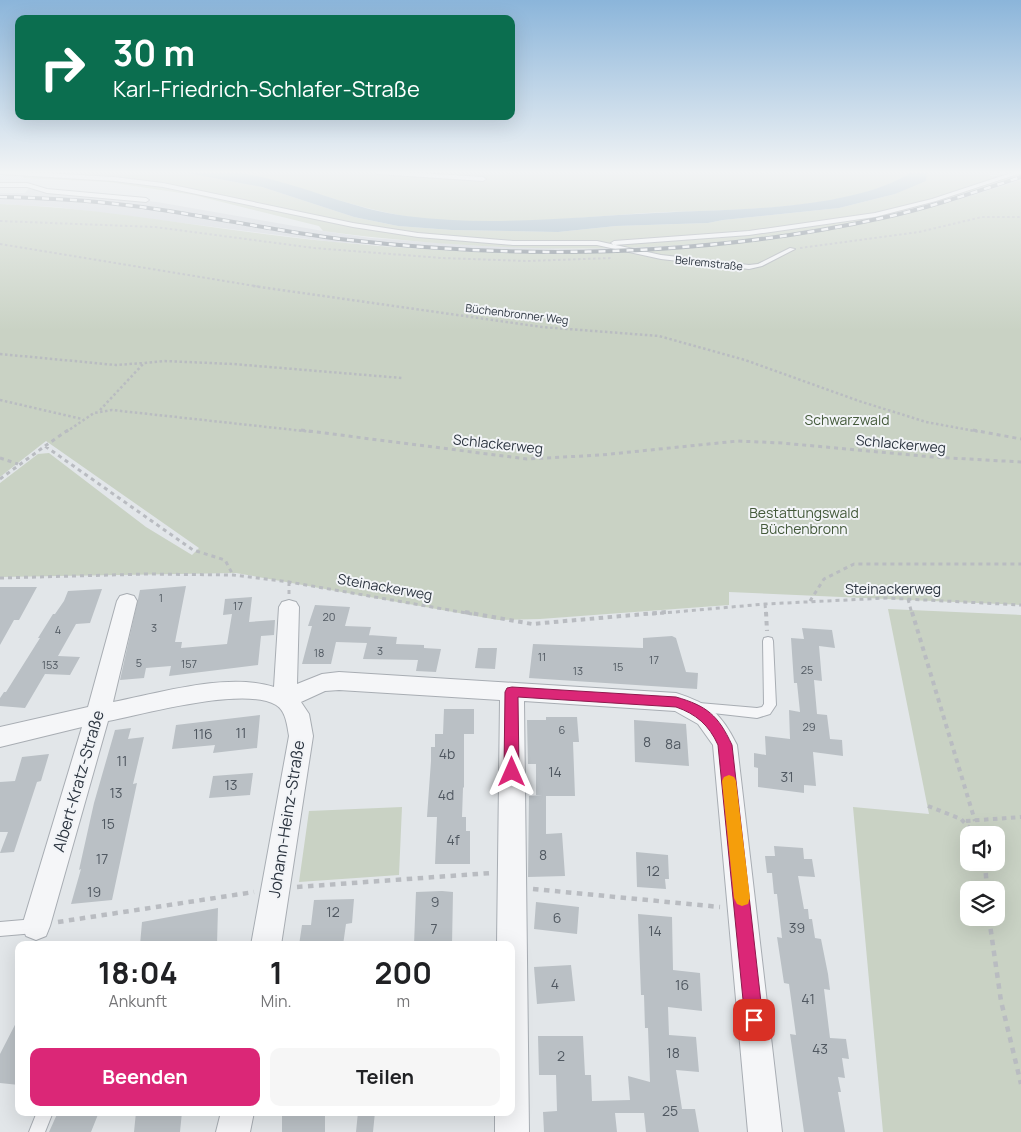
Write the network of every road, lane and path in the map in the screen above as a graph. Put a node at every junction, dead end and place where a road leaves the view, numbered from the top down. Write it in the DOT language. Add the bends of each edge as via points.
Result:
graph roads {
  1 [pos="99,225"];
  2 [pos="352,225"];
  3 [pos="805,225"];
  4 [pos="947,225"];
  5 [pos="597,243"];
  6 [pos="0,244"];
  7 [pos="792,249"];
  8 [pos="614,258"];
  9 [pos="0,354"];
  10 [pos="144,363"];
  11 [pos="402,378"];
  12 [pos="0,400"];
  13 [pos="100,411"];
  14 [pos="83,419"];
  15 [pos="1021,439"];
  16 [pos="45,446"];
  17 [pos="0,458"];
  18 [pos="1021,462"];
  19 [pos="19,464"];
  20 [pos="0,479"];
  21 [pos="1021,564"];
  22 [pos="233,575"];
  23 [pos="0,578"];
  24 [pos="908,599"];
  25 [pos="127,601"];
  26 [pos="809,602"];
  27 [pos="765,604"];
  28 [pos="1021,605"];
  29 [pos="289,606"];
  30 [pos="768,641"];
  31 [pos="512,692"];
  32 [pos="285,699"];
  33 [pos="693,707"];
  34 [pos="98,714"];
  35 [pos="0,737"];
  36 [pos="928,806"];
  37 [pos="1021,817"];
  38 [pos="965,821"];
  39 [pos="975,821"];
  40 [pos="969,826"];
  41 [pos="512,887"];
  42 [pos="744,909"];
  43 [pos="36,926"];
  44 [pos="990,926"];
  45 [pos="0,929"];
  46 [pos="267,941"];
  47 [pos="512,941"];
  48 [pos="1021,1084"];
  49 [pos="43,1116"];
  50 [pos="237,1116"];
  51 [pos="512,1116"];
  52 [pos="37,1132"];
  53 [pos="233,1132"];
  54 [pos="512,1132"];
  55 [pos="765,1132"];
  1 -- 8 [label="path" via="156,227 395,256 538,260"];
  2 -- 5 [label="lane, Belremstraße" via="418,235 513,243"];
  3 -- 5 [label="lane" via="726,236"];
  4 -- 7 [label="path"];
  5 -- 7 [label="lane, Belremstraße" via="661,257 748,267 761,266 775,255"];
  6 -- 15 [label="path, Büchenbronner Weg" via="391,307 542,327 660,336 745,360 926,422"];
  9 -- 10 [label="path" via="116,365"];
  10 -- 11 [label="path" via="233,364"];
  10 -- 13 [label="path"];
  12 -- 14 [label="path"];
  13 -- 14 [label="path, Schlackerweg"];
  13 -- 18 [label="path, Schlackerweg" via="170,415 526,459 601,455 738,440"];
  14 -- 16 [label="path, Schlackerweg"];
  16 -- 19 [label="path, Schlackerweg"];
  16 -- 22 [label="path" via="193,550 225,560"];
  17 -- 19 [label="path"];
  19 -- 20 [label="path, Schlackerweg"];
  21 -- 26 [label="path" via="854,564 824,579"];
  22 -- 23 [label="path, Steinackerweg"];
  22 -- 27 [label="path, Steinackerweg" via="532,624"];
  24 -- 26 [label="path, Steinackerweg"];
  24 -- 28 [label="path, Steinackerweg"];
  24 -- 39 [label="path"];
  25 -- 34 [label="street, Albert-Kratz-Straße"];
  26 -- 27 [label="path, Steinackerweg"];
  27 -- 30 [label="path"];
  29 -- 32 [label="street"];
  30 -- 33 [label="lane" via="770,705 766,711"];
  31 -- 32 [label="street" via="339,681 322,683"];
  31 -- 33 [label="street" via="676,702"];
  31 -- 41 [label="street"];
  32 -- 34 [label="street" via="263,692 211,692"];
  32 -- 46 [label="street, Johann-Heinz-Straße" via="297,714 301,736"];
  33 -- 42 [label="street" via="718,729 725,745"];
  34 -- 35 [label="street"];
  34 -- 43 [label="street, Albert-Kratz-Straße"];
  36 -- 38 [label="path" via="955,814"];
  37 -- 39 [label="path"];
  38 -- 39 [label="path"];
  38 -- 40 [label="path"];
  41 -- 42 [label="path"];
  41 -- 47 [label="street"];
  42 -- 55 [label="street"];
  43 -- 45 [label="lane, Albert-Kratz-Straße"];
  44 -- 48 [label="path" via="1004,1026"];
  49 -- 52 [label="lane"];
  50 -- 53 [label="street"];
  51 -- 54 [label="street"];
}
